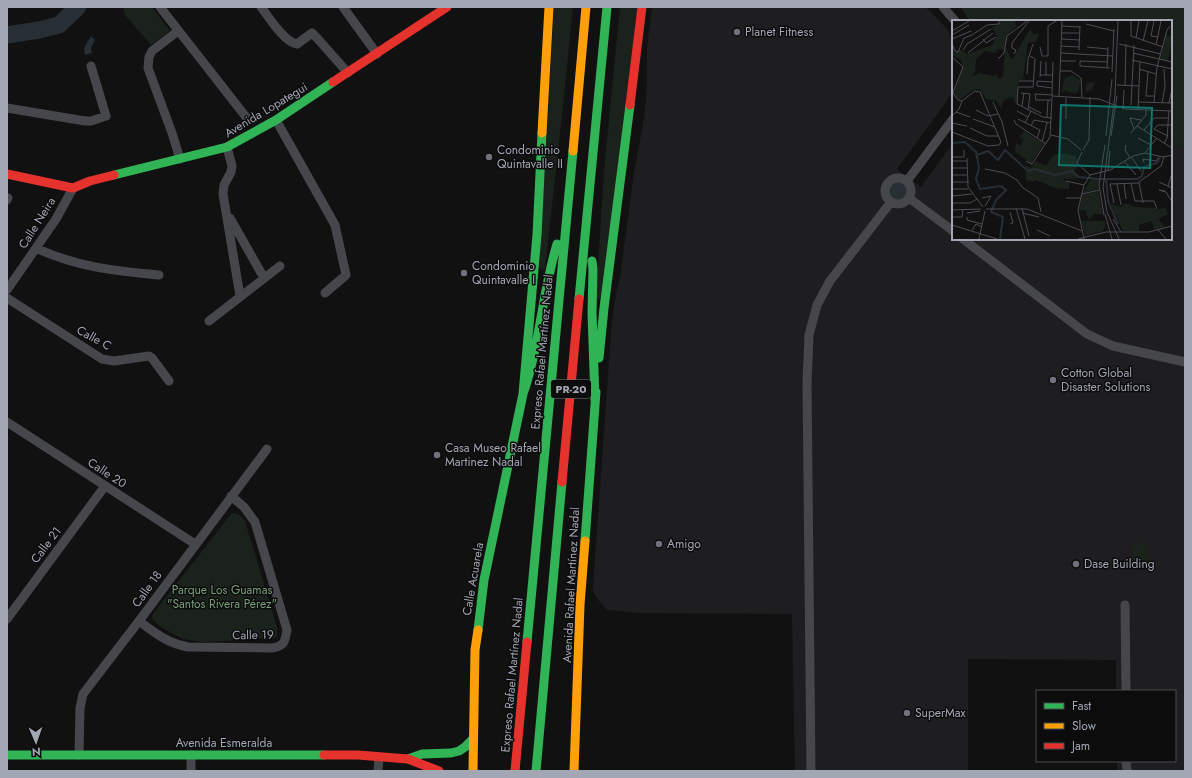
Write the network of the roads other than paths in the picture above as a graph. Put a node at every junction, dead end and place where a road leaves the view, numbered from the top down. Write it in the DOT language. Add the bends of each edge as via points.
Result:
graph roads {
  1 [pos="160,7"];
  2 [pos="261,7"];
  3 [pos="343,7"];
  4 [pos="447,7"];
  5 [pos="549,7"];
  6 [pos="586,7"];
  7 [pos="607,7"];
  8 [pos="642,7"];
  9 [pos="943,7"];
  10 [pos="433,11"];
  11 [pos="954,20"];
  12 [pos="178,31"];
  13 [pos="377,54"];
  14 [pos="90,66"];
  15 [pos="348,73"];
  16 [pos="7,108"];
  17 [pos="246,117"];
  18 [pos="276,120"];
  19 [pos="952,120"];
  20 [pos="227,147"];
  21 [pos="180,158"];
  22 [pos="7,174"];
  23 [pos="907,181"];
  24 [pos="73,188"];
  25 [pos="909,198"];
  26 [pos="891,202"];
  27 [pos="226,212"];
  28 [pos="566,218"];
  29 [pos="587,221"];
  30 [pos="952,230"];
  31 [pos="964,240"];
  32 [pos="36,248"];
  33 [pos="280,266"];
  34 [pos="159,275"];
  35 [pos="264,278"];
  36 [pos="7,290"];
  37 [pos="325,293"];
  38 [pos="240,296"];
  39 [pos="7,298"];
  40 [pos="209,321"];
  41 [pos="1185,362"];
  42 [pos="169,381"];
  43 [pos="523,394"];
  44 [pos="595,400"];
  45 [pos="7,422"];
  46 [pos="267,449"];
  47 [pos="105,486"];
  48 [pos="231,496"];
  49 [pos="195,544"];
  50 [pos="1125,605"];
  51 [pos="7,619"];
  52 [pos="139,621"];
  53 [pos="1126,690"];
  54 [pos="473,739"];
  55 [pos="7,755"];
  56 [pos="80,755"];
  57 [pos="191,755"];
  58 [pos="378,756"];
  59 [pos="408,759"];
  60 [pos="191,771"];
  61 [pos="378,771"];
  62 [pos="439,771"];
  63 [pos="473,771"];
  64 [pos="515,771"];
  65 [pos="536,771"];
  66 [pos="574,771"];
  67 [pos="812,771"];
  1 -- 12 [label="street"];
  2 -- 15 [label="street" via="278,30 292,43 297,44 312,33"];
  3 -- 13 [label="street"];
  4 -- 10 [label="main road, Avenida Lopategui"];
  5 -- 43 [label="main road" via="537,235"];
  6 -- 28 [label="main road, Expreso Rafael Martínez Nadal / PR-20"];
  7 -- 29 [label="main road, PR-20"];
  8 -- 44 [label="main road"];
  9 -- 11 [label="street"];
  10 -- 13 [label="main road, Avenida Lopategui"];
  12 -- 17 [label="street"];
  12 -- 21 [label="street" via="152,51 148,62"];
  13 -- 15 [label="main road, Avenida Lopategui"];
  14 -- 16 [label="street" via="106,116 81,121"];
  15 -- 18 [label="main road, Avenida Lopategui"];
  18 -- 20 [label="main road, Avenida Lopategui"];
  18 -- 37 [label="street" via="335,226 346,275"];
  19 -- 23 [label="street"];
  20 -- 21 [label="main road, Avenida Lopategui"];
  20 -- 27 [label="street" via="232,166 224,185"];
  21 -- 24 [label="main road, Avenida Lopategui" via="90,181"];
  22 -- 24 [label="main road"];
  23 -- 25 [label="street" via="911,188"];
  23 -- 26 [label="street" via="899,178 888,182 885,194"];
  24 -- 32 [label="street, Calle Neira"];
  25 -- 26 [label="street" via="901,204"];
  25 -- 30 [label="street"];
  26 -- 67 [label="street" via="830,281 817,305 809,335 807,382"];
  27 -- 35 [label="street"];
  27 -- 38 [label="street"];
  28 -- 43 [label="main road" via="544,292 534,357"];
  28 -- 64 [label="main road, Expreso Rafael Martínez Nadal / PR-20"];
  29 -- 44 [label="main road" via="593,268"];
  29 -- 65 [label="main road, PR-20"];
  31 -- 41 [label="street" via="1087,334 1113,346"];
  32 -- 34 [label="street" via="75,263 109,270"];
  32 -- 36 [label="street, Calle Neira"];
  33 -- 35 [label="street"];
  35 -- 38 [label="street"];
  38 -- 40 [label="street"];
  39 -- 42 [label="street, Calle C" via="102,359 114,361 148,356 152,358"];
  43 -- 54 [label="main road, Calle Acuarela" via="484,580 475,650"];
  44 -- 66 [label="main road, Avenida Rafael Martínez Nadal" via="580,604"];
  45 -- 47 [label="street, Calle 20"];
  46 -- 48 [label="street, Calle 18"];
  47 -- 49 [label="street, Calle 20"];
  47 -- 51 [label="street, Calle 21"];
  48 -- 49 [label="street, Calle 18"];
  48 -- 52 [label="street, Calle 19" via="244,507 255,522 287,630 283,643 272,648 188,647 176,645 159,637"];
  49 -- 52 [label="street, Calle 18"];
  50 -- 53 [label="street"];
  52 -- 56 [label="street, Calle 18" via="82,694"];
  54 -- 59 [label="main road" via="459,751 422,754"];
  54 -- 63 [label="main road, Calle Acuarela"];
  55 -- 56 [label="main road, Avenida Esmeralda"];
  56 -- 57 [label="main road, Avenida Esmeralda"];
  57 -- 58 [label="main road, Avenida Esmeralda"];
  57 -- 60 [label="street"];
  58 -- 59 [label="main road, Avenida Esmeralda"];
  58 -- 61 [label="street"];
  59 -- 62 [label="main road, Avenida Esmeralda"];
}
